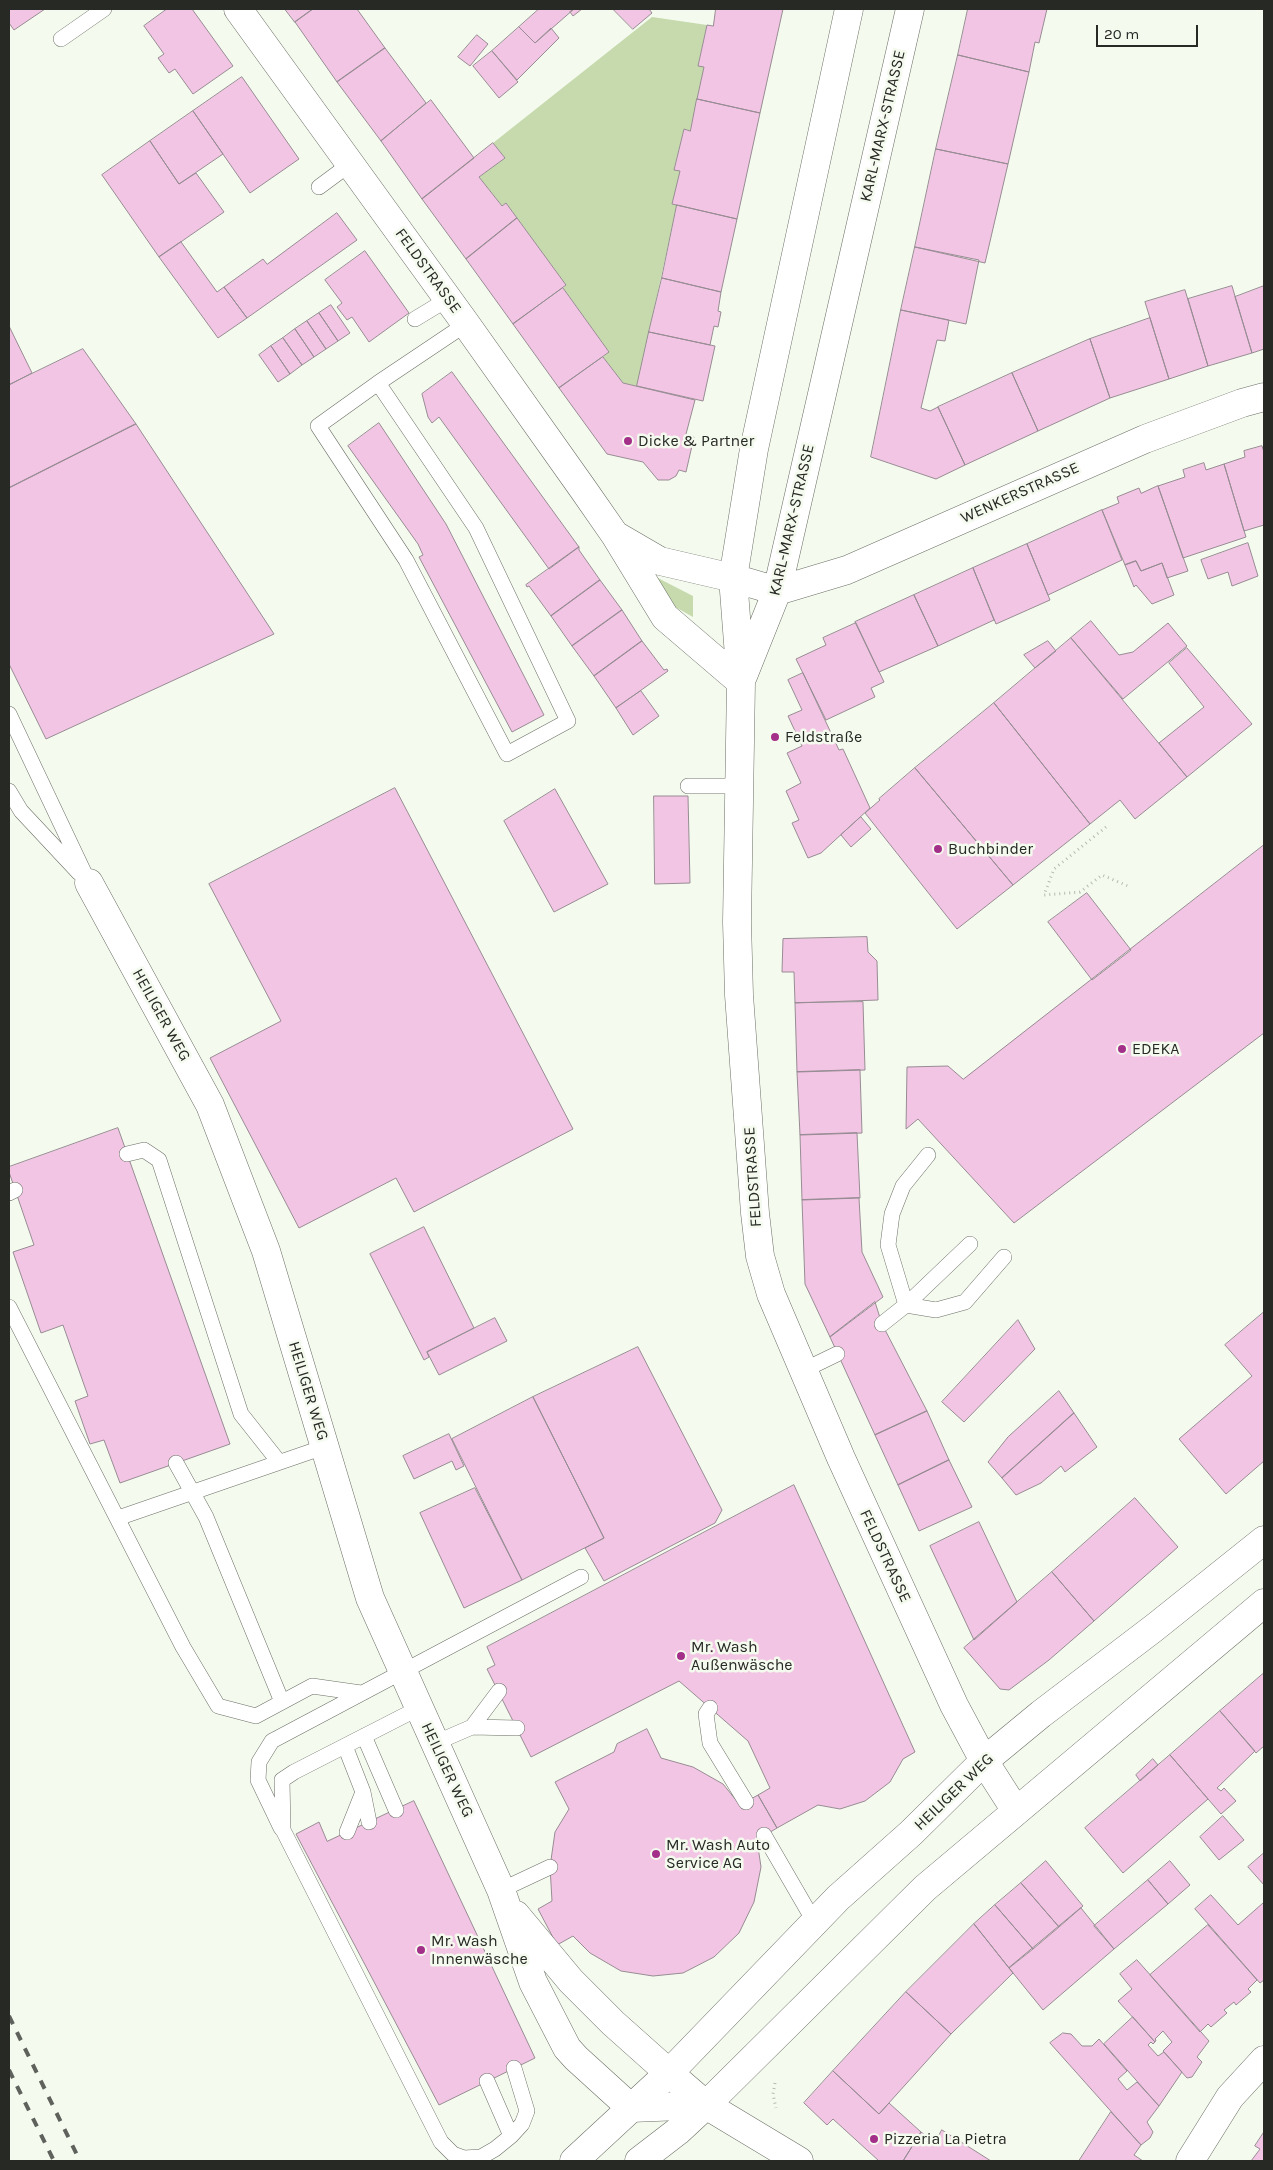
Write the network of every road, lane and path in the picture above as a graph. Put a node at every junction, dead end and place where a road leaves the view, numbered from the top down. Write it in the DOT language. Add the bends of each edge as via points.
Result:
graph roads {
  1 [pos="104,9"];
  2 [pos="238,9"];
  3 [pos="849,9"];
  4 [pos="910,9"];
  5 [pos="61,39"];
  6 [pos="350,164"];
  7 [pos="319,187"];
  8 [pos="448,299"];
  9 [pos="414,319"];
  10 [pos="466,324"];
  11 [pos="378,383"];
  12 [pos="1264,397"];
  13 [pos="615,535"];
  14 [pos="733,578"];
  15 [pos="777,591"];
  16 [pos="741,682"];
  17 [pos="9,714"];
  18 [pos="688,786"];
  19 [pos="739,786"];
  20 [pos="9,791"];
  21 [pos="1106,827"];
  22 [pos="89,883"];
  23 [pos="1128,886"];
  24 [pos="128,1154"];
  25 [pos="928,1155"];
  26 [pos="970,1244"];
  27 [pos="1004,1257"];
  28 [pos="906,1305"];
  29 [pos="9,1307"];
  30 [pos="882,1324"];
  31 [pos="837,1354"];
  32 [pos="804,1370"];
  33 [pos="324,1447"];
  34 [pos="279,1462"];
  35 [pos="176,1463"];
  36 [pos="193,1491"];
  37 [pos="118,1518"];
  38 [pos="1264,1540"];
  39 [pos="581,1577"];
  40 [pos="1264,1603"];
  41 [pos="402,1672"];
  42 [pos="499,1692"];
  43 [pos="360,1693"];
  44 [pos="282,1702"];
  45 [pos="419,1708"];
  46 [pos="710,1708"];
  47 [pos="472,1727"];
  48 [pos="517,1728"];
  49 [pos="364,1736"];
  50 [pos="436,1743"];
  51 [pos="345,1746"];
  52 [pos="984,1761"];
  53 [pos="363,1792"];
  54 [pos="746,1802"];
  55 [pos="396,1810"];
  56 [pos="1016,1811"];
  57 [pos="369,1822"];
  58 [pos="282,1830"];
  59 [pos="347,1832"];
  60 [pos="764,1835"];
  61 [pos="550,1867"];
  62 [pos="505,1898"];
  63 [pos="815,1923"];
  64 [pos="1264,2060"];
  65 [pos="514,2068"];
  66 [pos="669,2073"];
  67 [pos="487,2081"];
  68 [pos="706,2105"];
  69 [pos="631,2108"];
  70 [pos="510,2136"];
  71 [pos="574,2161"];
  72 [pos="639,2161"];
  73 [pos="800,2161"];
  74 [pos="1190,2161"];
  1 -- 5 [label="lane"];
  2 -- 6 [label="street, FELDSTRASSE"];
  3 -- 14 [label="street" via="754,449"];
  4 -- 15 [label="street, KARL-MARX-STRASSE"];
  6 -- 7 [label="lane"];
  6 -- 8 [label="street, FELDSTRASSE"];
  8 -- 9 [label="lane"];
  8 -- 10 [label="street, FELDSTRASSE"];
  10 -- 11 [label="lane"];
  10 -- 13 [label="street, FELDSTRASSE"];
  11 -- 11 [label="lane" via="318,426 406,560 507,754 568,721 476,528"];
  12 -- 15 [label="street, WENKERSTRASSE" via="1145,439 847,570"];
  13 -- 14 [label="street, FELDSTRASSE" via="660,561"];
  13 -- 16 [label="street, FELDSTRASSE" via="665,618"];
  14 -- 15 [label="street, FELDSTRASSE"];
  14 -- 16 [label="street"];
  15 -- 16 [label="street, KARL-MARX-STRASSE"];
  16 -- 19 [label="street, FELDSTRASSE"];
  17 -- 22 [label="lane"];
  18 -- 19 [label="lane"];
  19 -- 32 [label="street, FELDSTRASSE" via="736,922 739,996 760,1256 771,1294"];
  20 -- 22 [label="lane" via="21,811"];
  21 -- 23 [label="path" via="1054,868 1044,895 1080,892 1102,875"];
  22 -- 33 [label="street, HEILIGER WEG" via="210,1105 266,1251"];
  24 -- 34 [label="lane" via="144,1150 159,1160 241,1414"];
  25 -- 28 [label="lane" via="903,1186 892,1214 888,1245"];
  26 -- 28 [label="lane"];
  27 -- 28 [label="lane" via="965,1302 936,1310"];
  28 -- 30 [label="lane"];
  29 -- 37 [label="lane"];
  31 -- 32 [label="lane"];
  32 -- 52 [label="street, FELDSTRASSE" via="954,1705"];
  33 -- 34 [label="lane"];
  33 -- 41 [label="street, HEILIGER WEG" via="370,1598"];
  34 -- 36 [label="lane"];
  35 -- 36 [label="lane"];
  36 -- 37 [label="lane"];
  36 -- 44 [label="lane"];
  37 -- 44 [label="lane" via="183,1647 218,1706 256,1716"];
  38 -- 52 [label="street, HEILIGER WEG"];
  39 -- 41 [label="lane"];
  40 -- 56 [label="street"];
  41 -- 43 [label="lane"];
  41 -- 45 [label="street, HEILIGER WEG"];
  42 -- 47 [label="lane"];
  43 -- 44 [label="lane" via="312,1686"];
  43 -- 58 [label="lane" via="272,1741 259,1762 258,1780"];
  45 -- 49 [label="lane"];
  45 -- 50 [label="street, HEILIGER WEG"];
  46 -- 54 [label="lane" via="706,1714 710,1743"];
  47 -- 48 [label="lane"];
  47 -- 50 [label="lane"];
  49 -- 51 [label="lane"];
  49 -- 55 [label="lane"];
  50 -- 62 [label="street, HEILIGER WEG"];
  51 -- 53 [label="lane"];
  51 -- 58 [label="lane" via="282,1780"];
  52 -- 56 [label="street, FELDSTRASSE"];
  52 -- 63 [label="street, HEILIGER WEG"];
  53 -- 57 [label="lane"];
  53 -- 59 [label="lane"];
  56 -- 68 [label="street" via="926,1888"];
  58 -- 70 [label="lane" via="441,2142 464,2158 481,2157"];
  60 -- 63 [label="lane"];
  61 -- 62 [label="lane"];
  62 -- 66 [label="street, HEILIGER WEG" via="570,1981"];
  62 -- 69 [label="street, HEILIGER WEG" via="533,1982 567,2048"];
  63 -- 66 [label="street, HEILIGER WEG"];
  64 -- 74 [label="street" via="1230,2097"];
  65 -- 70 [label="lane" via="527,2111 522,2124"];
  66 -- 68 [label="street"];
  66 -- 69 [label="street, HEILIGER WEG"];
  67 -- 70 [label="lane"];
  68 -- 69 [label="street"];
  68 -- 72 [label="street"];
  68 -- 73 [label="street"];
  69 -- 71 [label="street, HEILIGER WEG"];
}
